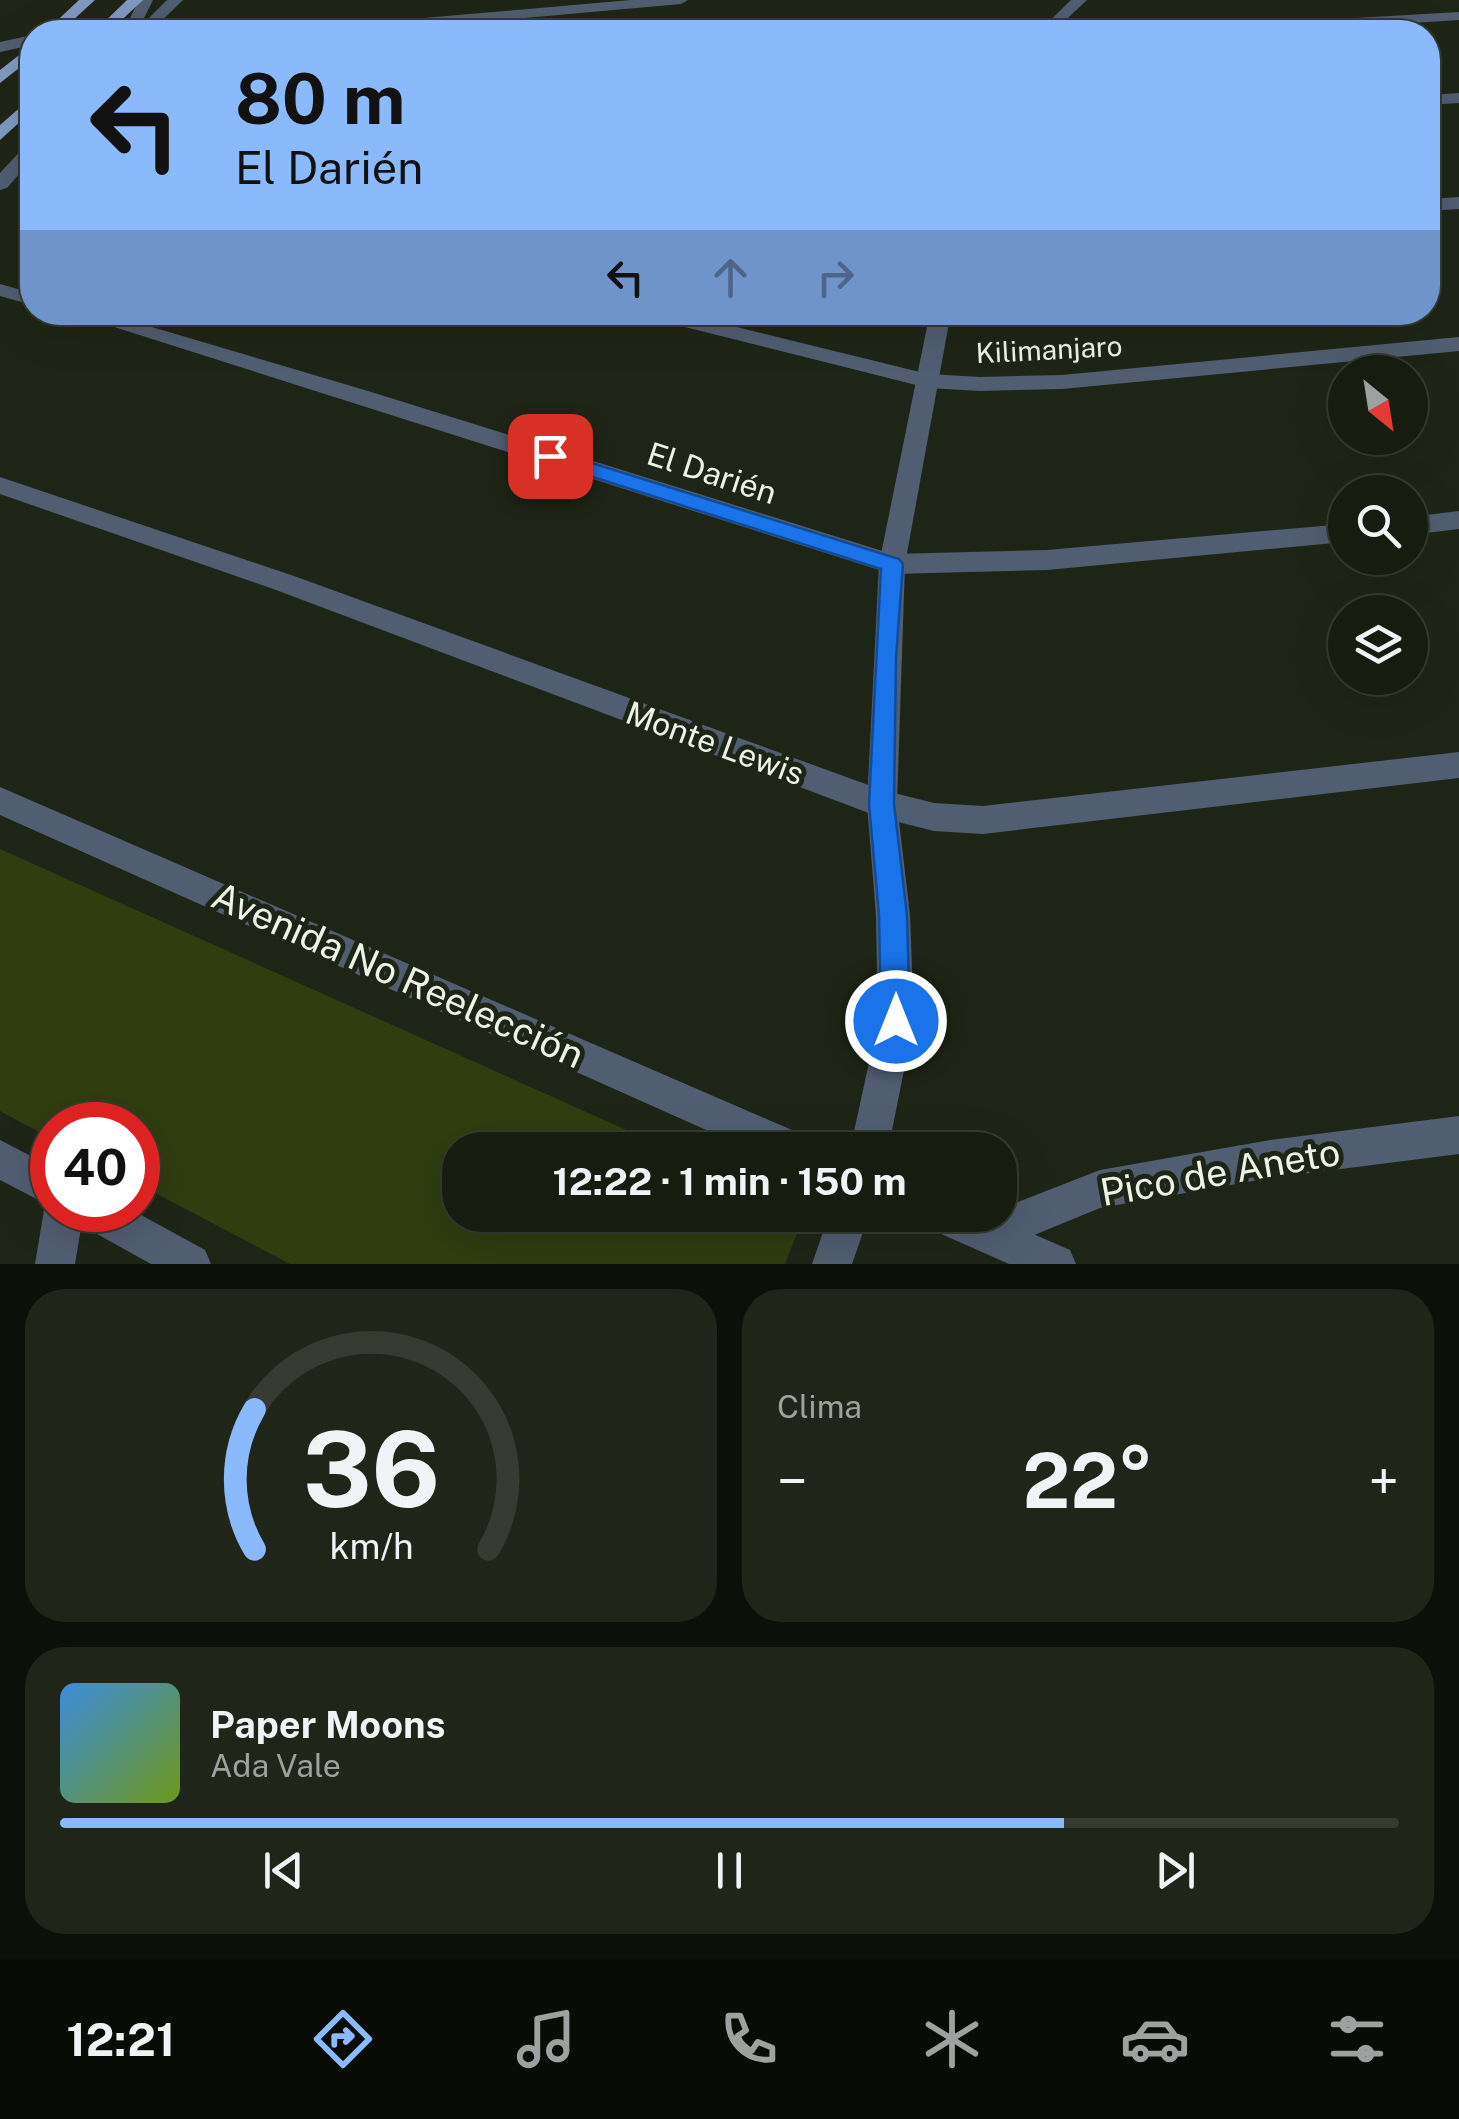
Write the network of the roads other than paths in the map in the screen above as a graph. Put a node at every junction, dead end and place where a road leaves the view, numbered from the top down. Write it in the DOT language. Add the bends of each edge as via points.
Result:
graph roads {
  1 [pos="88,0"];
  2 [pos="136,0"];
  3 [pos="176,0"];
  4 [pos="681,0"];
  5 [pos="1080,0"];
  6 [pos="1459,16"];
  7 [pos="66,20"];
  8 [pos="114,20"];
  9 [pos="155,20"];
  10 [pos="455,20"];
  11 [pos="1058,20"];
  12 [pos="1395,20"];
  13 [pos="20,60"];
  14 [pos="0,78"];
  15 [pos="20,114"];
  16 [pos="0,134"];
  17 [pos="20,165"];
  18 [pos="0,184"];
  19 [pos="121,325"];
  20 [pos="701,325"];
  21 [pos="939,325"];
  22 [pos="1459,344"];
  23 [pos="928,381"];
  24 [pos="0,485"];
  25 [pos="1459,520"];
  26 [pos="1428,524"];
  27 [pos="1328,535"];
  28 [pos="892,564"];
  29 [pos="1459,765"];
  30 [pos="0,801"];
  31 [pos="882,804"];
  32 [pos="754,1132"];
  33 [pos="873,1132"];
  34 [pos="1459,1136"];
  35 [pos="0,1160"];
  36 [pos="30,1176"];
  37 [pos="60,1232"];
  38 [pos="133,1232"];
  39 [pos="843,1232"];
  40 [pos="983,1232"];
  41 [pos="988,1234"];
  42 [pos="55,1264"];
  43 [pos="192,1264"];
  44 [pos="832,1264"];
  45 [pos="1056,1264"];
  1 -- 7 [label="main road"];
  2 -- 8 [label="main road"];
  3 -- 9 [label="street"];
  4 -- 10 [label="street"];
  5 -- 11 [label="street"];
  6 -- 12 [label="street"];
  13 -- 14 [label="main road"];
  15 -- 16 [label="main road"];
  17 -- 18 [label="street"];
  19 -- 28 [label="street, El Darién"];
  20 -- 23 [label="street, Kilimanjaro"];
  21 -- 23 [label="street"];
  22 -- 23 [label="street, Kilimanjaro" via="1062,382"];
  23 -- 28 [label="street"];
  24 -- 31 [label="street, Monte Lewis"];
  25 -- 26 [label="street"];
  27 -- 28 [label="street, El Darién" via="1047,560"];
  28 -- 31 [label="street"];
  29 -- 31 [label="street, Monte Lewis" via="982,820"];
  30 -- 32 [label="street, Avenida No Reelección"];
  31 -- 33 [label="street" via="896,1021"];
  34 -- 41 [label="street, Pico de Aneto" via="1100,1189"];
  35 -- 36 [label="street"];
  37 -- 42 [label="street"];
  38 -- 43 [label="street"];
  39 -- 44 [label="street"];
  40 -- 41 [label="street"];
  41 -- 45 [label="street"];
}
